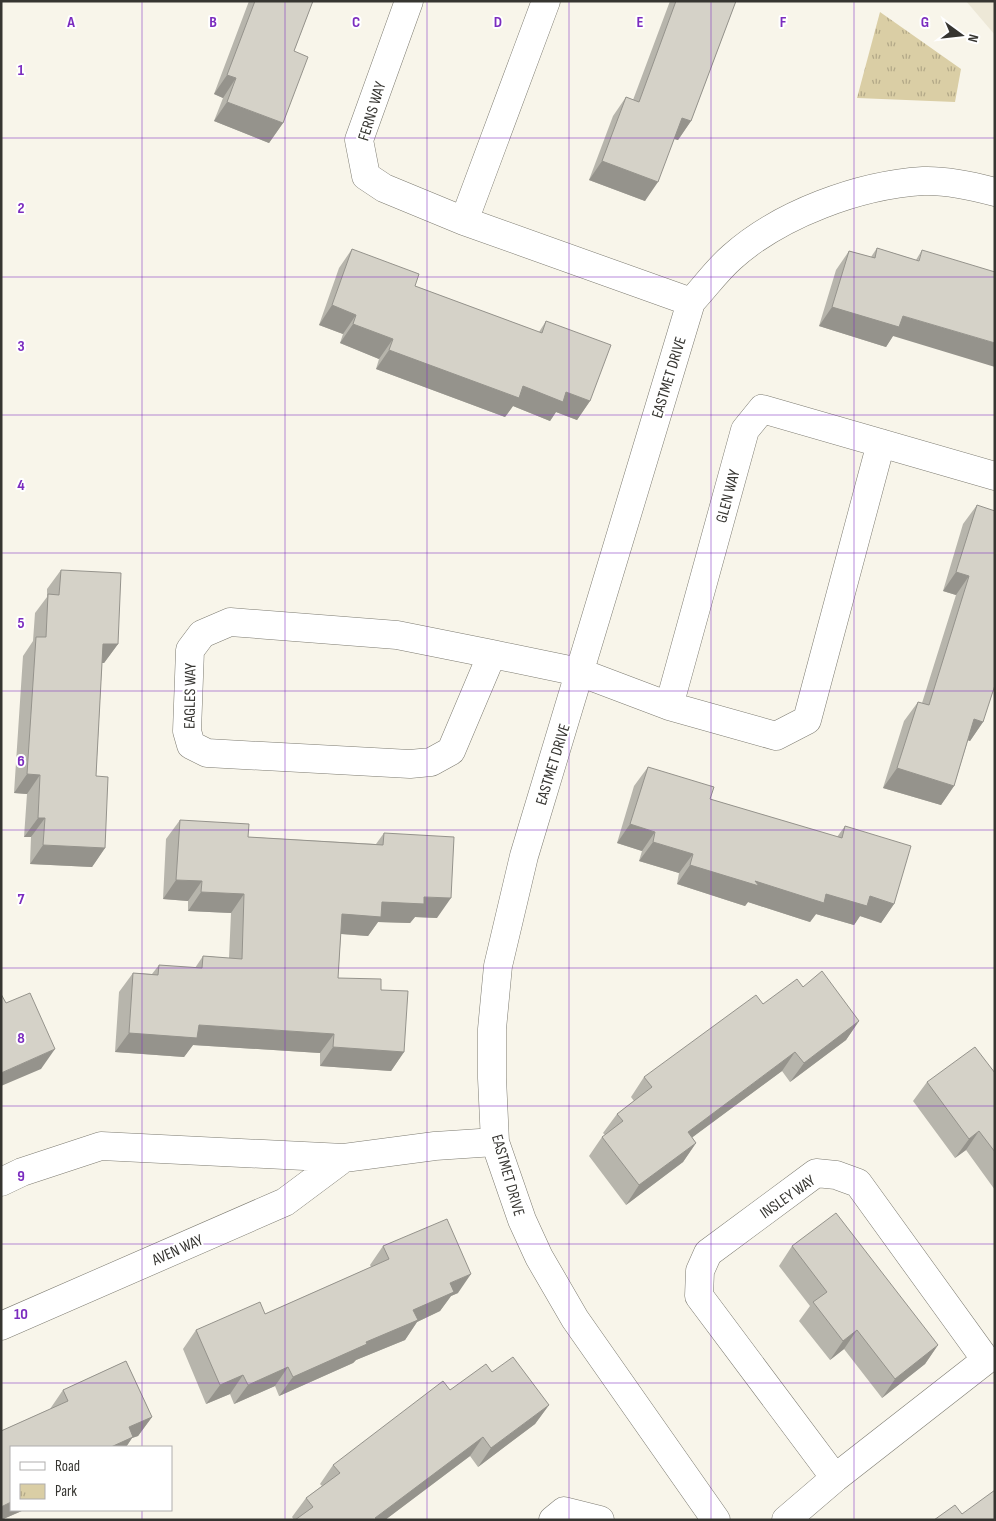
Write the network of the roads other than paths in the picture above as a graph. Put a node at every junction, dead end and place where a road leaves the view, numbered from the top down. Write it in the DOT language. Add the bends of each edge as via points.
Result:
graph roads {
  1 [pos="409,1"];
  2 [pos="546,1"];
  3 [pos="995,192"];
  4 [pos="464,221"];
  5 [pos="691,302"];
  6 [pos="881,443"];
  7 [pos="995,476"];
  8 [pos="492,654"];
  9 [pos="579,672"];
  10 [pos="669,706"];
  11 [pos="496,1142"];
  12 [pos="344,1158"];
  13 [pos="1,1182"];
  14 [pos="1,1326"];
  15 [pos="835,1478"];
  16 [pos="552,1520"];
  17 [pos="600,1520"];
  18 [pos="716,1520"];
  19 [pos="786,1520"];
  1 -- 4 [label="street, FERNS WAY" via="358,140 366,176 384,188"];
  2 -- 4 [label="street"];
  3 -- 5 [label="street, EASTMET DRIVE" via="925,181 864,191 812,208 770,229 732,257"];
  4 -- 5 [label="street, FERNS WAY"];
  5 -- 9 [label="street, EASTMET DRIVE"];
  6 -- 7 [label="street, GLEN WAY"];
  6 -- 10 [label="street" via="807,720 776,736"];
  6 -- 10 [label="street, GLEN WAY" via="762,409 745,430"];
  8 -- 8 [label="street, EAGLES WAY" via="397,635 230,622 202,634 190,650 187,731 191,745 207,753 410,764 431,762 451,751"];
  8 -- 9 [label="street, EAGLES WAY"];
  9 -- 10 [label="street"];
  9 -- 11 [label="street, EASTMET DRIVE" via="524,856 498,966 492,1029"];
  11 -- 12 [label="street, AVEN WAY"];
  11 -- 18 [label="street, EASTMET DRIVE" via="522,1220 539,1257 576,1320"];
  12 -- 13 [label="street, AVEN WAY" via="101,1146"];
  12 -- 14 [label="street, AVEN WAY" via="285,1202"];
  15 -- 15 [label="street, INSLEY WAY" via="986,1360 858,1183 836,1175 816,1173 708,1253 700,1271 699,1296"];
  15 -- 19 [label="street, INSLEY WAY"];
  16 -- 17 [label="street" via="564,1511"];
}
